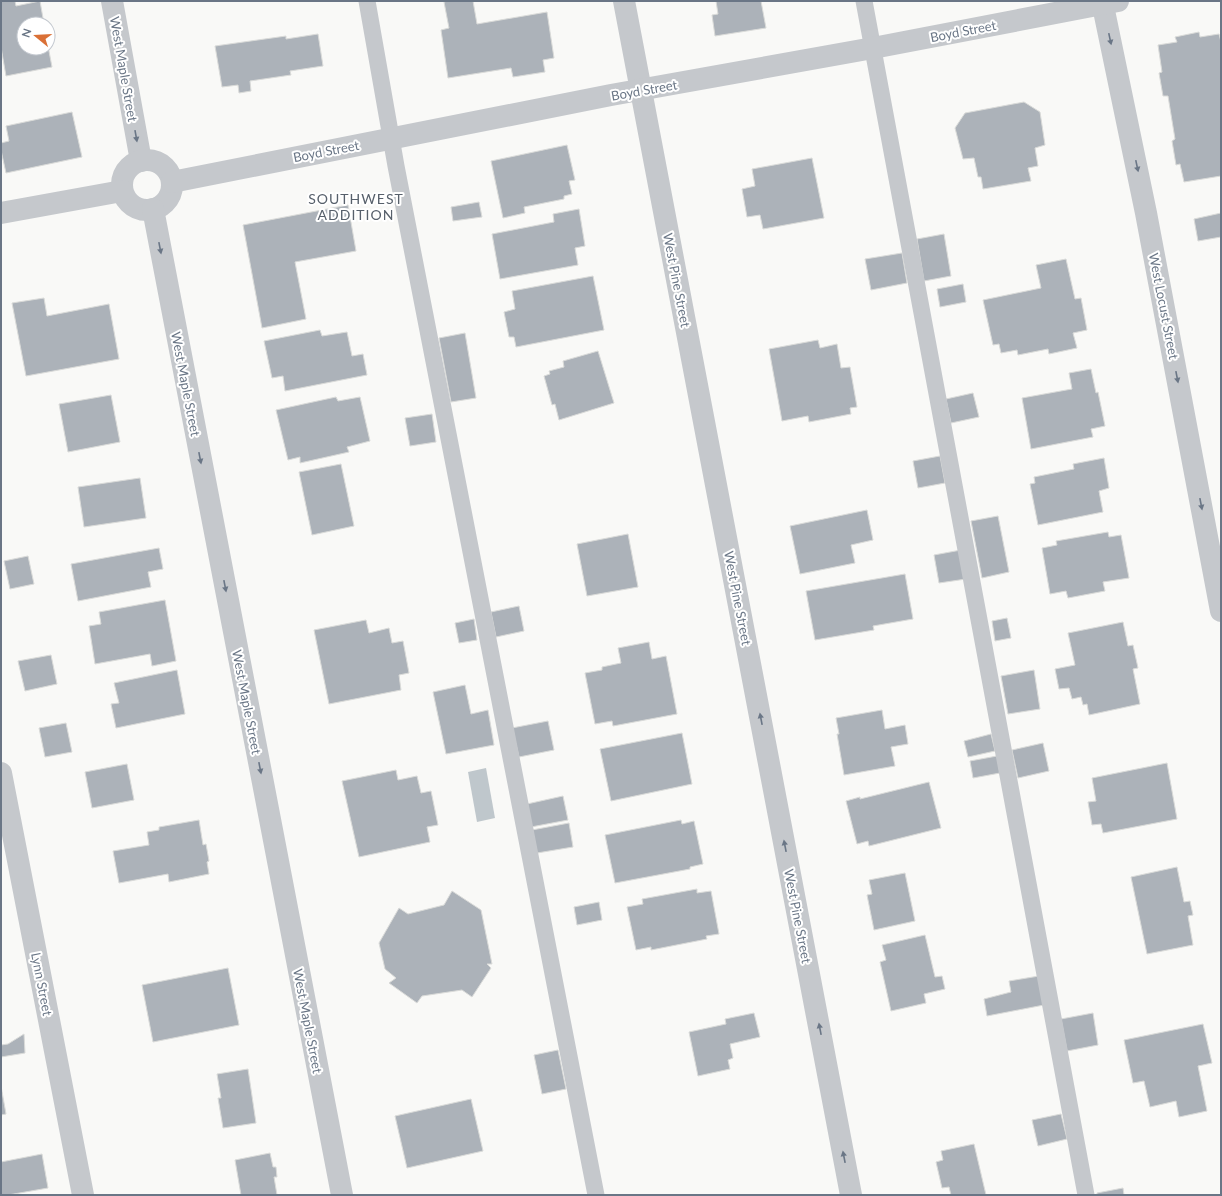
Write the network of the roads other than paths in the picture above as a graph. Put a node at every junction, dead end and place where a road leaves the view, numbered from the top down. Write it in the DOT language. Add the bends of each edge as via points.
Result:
graph roads {
  1 [pos="112,1"];
  2 [pos="368,1"];
  3 [pos="624,1"];
  4 [pos="864,1"];
  5 [pos="1108,2"];
  6 [pos="872,48"];
  7 [pos="640,90"];
  8 [pos="391,138"];
  9 [pos="141,161"];
  10 [pos="172,182"];
  11 [pos="122,191"];
  12 [pos="153,210"];
  13 [pos="1,213"];
  14 [pos="1221,611"];
  15 [pos="1,773"];
  16 [pos="83,1195"];
  17 [pos="342,1195"];
  18 [pos="596,1195"];
  19 [pos="851,1195"];
  20 [pos="1086,1195"];
  1 -- 9 [label="street, West Maple Street, one-way"];
  2 -- 8 [label="lane"];
  3 -- 7 [label="street, West Pine Street"];
  4 -- 6 [label="lane"];
  5 -- 6 [label="street, Boyd Street"];
  5 -- 14 [label="street, West Locust Street, one-way"];
  6 -- 7 [label="street, Boyd Street"];
  6 -- 20 [label="lane"];
  7 -- 8 [label="street, Boyd Street"];
  19 -- 7 [label="street, West Pine Street, one-way"];
  8 -- 10 [label="street, Boyd Street"];
  8 -- 18 [label="lane"];
  9 -- 10 [label="street" via="158,162 170,174"];
  9 -- 11 [label="street" via="127,169 123,176"];
  10 -- 12 [label="street" via="165,202"];
  11 -- 12 [label="street" via="126,200 138,209"];
  11 -- 13 [label="street"];
  12 -- 17 [label="street, West Maple Street, one-way"];
  15 -- 16 [label="street, Lynn Street"];
}
